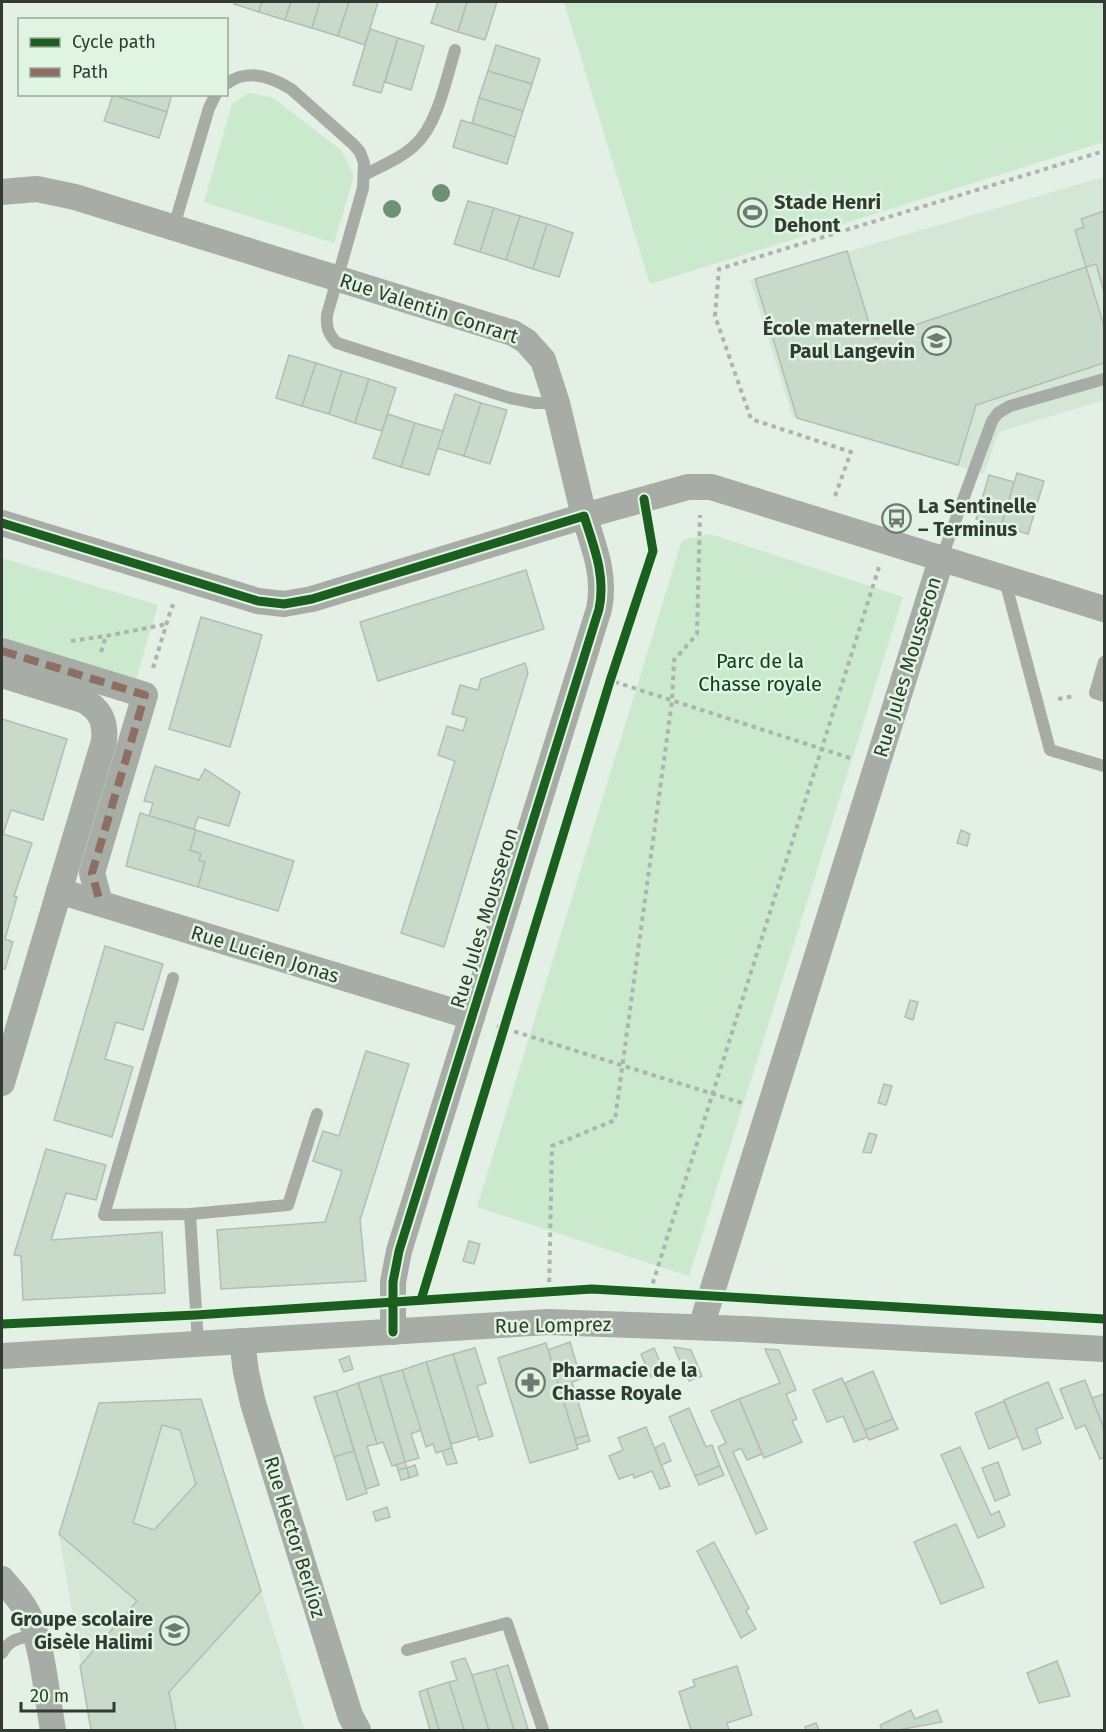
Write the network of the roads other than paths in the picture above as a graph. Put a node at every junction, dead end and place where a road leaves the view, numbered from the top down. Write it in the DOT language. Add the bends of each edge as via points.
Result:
graph roads {
  1 [pos="455,50"];
  2 [pos="228,82"];
  3 [pos="215,96"];
  4 [pos="364,175"];
  5 [pos="2,192"];
  6 [pos="174,226"];
  7 [pos="338,278"];
  8 [pos="1104,379"];
  9 [pos="557,403"];
  10 [pos="584,516"];
  11 [pos="2,523"];
  12 [pos="942,557"];
  13 [pos="1003,576"];
  14 [pos="1104,609"];
  15 [pos="2,651"];
  16 [pos="1104,662"];
  17 [pos="2,675"];
  18 [pos="1100,694"];
  19 [pos="1104,766"];
  20 [pos="59,891"];
  21 [pos="100,903"];
  22 [pos="173,978"];
  23 [pos="472,1017"];
  24 [pos="2,1083"];
  25 [pos="317,1114"];
  26 [pos="190,1214"];
  27 [pos="701,1327"];
  28 [pos="393,1332"];
  29 [pos="242,1341"];
  30 [pos="198,1343"];
  31 [pos="1104,1349"];
  32 [pos="2,1356"];
  33 [pos="2,1579"];
  34 [pos="36,1636"];
  35 [pos="407,1650"];
  36 [pos="2,1653"];
  37 [pos="53,1731"];
  38 [pos="358,1731"];
  39 [pos="543,1731"];
  1 -- 4 [label="lane" via="436,109 418,143"];
  2 -- 4 [label="lane" via="257,75 291,89 360,152"];
  3 -- 6 [label="lane"];
  4 -- 7 [label="lane"];
  5 -- 6 [label="street, Rue Valentin Conrart" via="55,192"];
  6 -- 7 [label="street, Rue Valentin Conrart"];
  7 -- 9 [label="street, Rue Valentin Conrart" via="513,333 543,360"];
  7 -- 9 [label="lane" via="326,326 337,343 510,398"];
  8 -- 12 [label="lane" via="1010,406 998,414 992,421"];
  9 -- 10 [label="street, Rue Valentin Conrart"];
  10 -- 11 [label="street" via="296,604 266,602"];
  10 -- 12 [label="street" via="700,485"];
  10 -- 23 [label="street, Rue Jules Mousseron" via="601,571 599,609"];
  12 -- 13 [label="street"];
  12 -- 27 [label="street, Rue Jules Mousseron"];
  13 -- 14 [label="street"];
  13 -- 19 [label="lane" via="1050,750"];
  15 -- 21 [label="street" via="145,695 92,873"];
  16 -- 18 [label="lane"];
  17 -- 20 [label="street" via="83,700 103,719 104,741"];
  20 -- 21 [label="street, Rue Lucien Jonas"];
  20 -- 24 [label="street"];
  21 -- 23 [label="street, Rue Lucien Jonas"];
  22 -- 26 [label="lane" via="104,1215"];
  23 -- 28 [label="street, Rue Jules Mousseron" via="395,1265"];
  25 -- 26 [label="lane" via="288,1205"];
  26 -- 30 [label="lane"];
  27 -- 28 [label="street, Rue Lomprez" via="548,1322"];
  27 -- 31 [label="street, Rue Lomprez"];
  28 -- 29 [label="street, Rue Lomprez"];
  29 -- 30 [label="street, Rue Lomprez"];
  29 -- 38 [label="street, Rue Hector Berlioz" via="253,1403"];
  30 -- 32 [label="street, Rue Lomprez"];
  33 -- 34 [label="street" via="26,1610"];
  34 -- 36 [label="lane" via="14,1640"];
  34 -- 37 [label="street"];
  35 -- 39 [label="lane" via="507,1623"];
}
